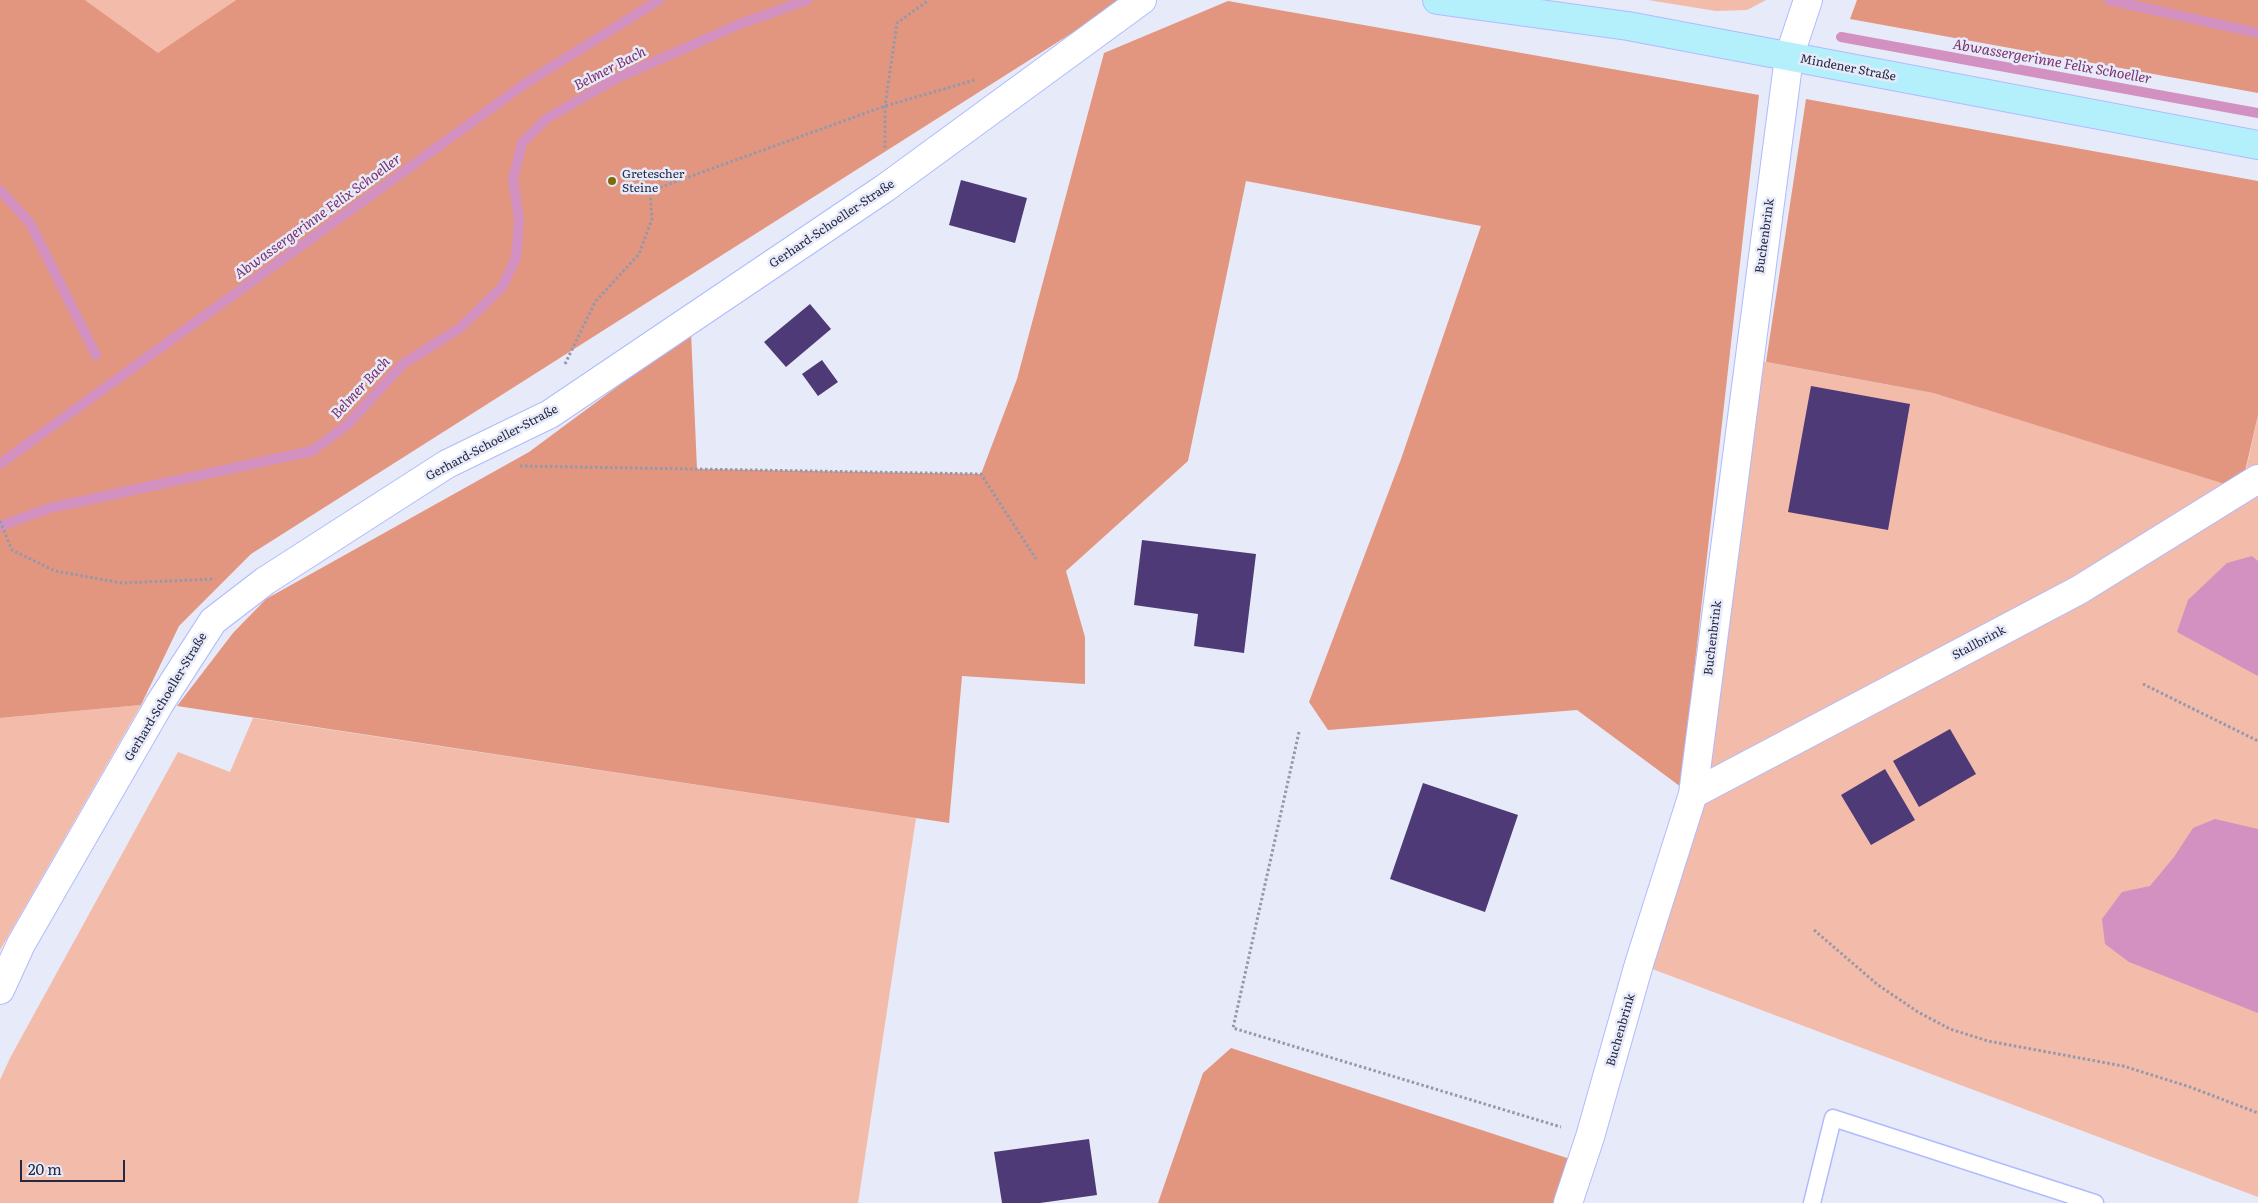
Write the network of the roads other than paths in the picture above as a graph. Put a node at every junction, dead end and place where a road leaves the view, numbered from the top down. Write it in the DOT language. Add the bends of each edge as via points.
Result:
graph roads {
  1 [pos="1142,0"];
  2 [pos="1436,0"];
  3 [pos="1808,0"];
  4 [pos="1789,57"];
  5 [pos="2258,146"];
  6 [pos="2258,480"];
  7 [pos="1693,794"];
  8 [pos="0,990"];
  9 [pos="1568,1203"];
  10 [pos="1812,1203"];
  11 [pos="2095,1203"];
  1 -- 8 [label="street, Gerhard-Schoeller-Straße" via="886,188 550,414 446,464 265,581 213,621 176,677 21,944"];
  2 -- 4 [label="main road, Mindener Straße" via="1628,26"];
  3 -- 4 [label="street, Buchenbrink"];
  4 -- 5 [label="main road, Mindener Straße"];
  4 -- 7 [label="street, Buchenbrink"];
  6 -- 7 [label="street, Stallbrink" via="2079,590"];
  7 -- 9 [label="street, Buchenbrink"];
  10 -- 11 [label="lane" via="1832,1118"];
}
